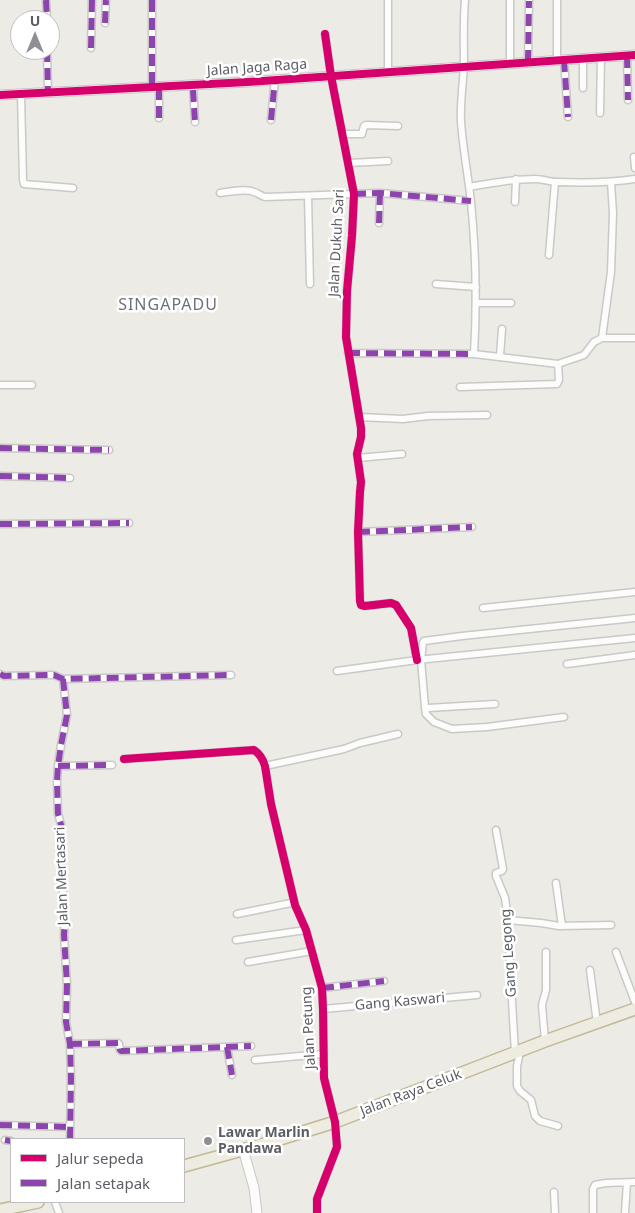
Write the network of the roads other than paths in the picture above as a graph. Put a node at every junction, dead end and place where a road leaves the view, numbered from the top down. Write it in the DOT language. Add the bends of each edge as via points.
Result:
graph roads {
  1 [pos="92,0"];
  2 [pos="106,0"];
  3 [pos="152,0"];
  4 [pos="388,0"];
  5 [pos="465,0"];
  6 [pos="510,0"];
  7 [pos="557,0"];
  8 [pos="529,1"];
  9 [pos="105,24"];
  10 [pos="325,34"];
  11 [pos="90,48"];
  12 [pos="631,55"];
  13 [pos="601,57"];
  14 [pos="583,58"];
  15 [pos="48,60"];
  16 [pos="560,60"];
  17 [pos="528,62"];
  18 [pos="510,64"];
  19 [pos="464,66"];
  20 [pos="388,72"];
  21 [pos="331,76"];
  22 [pos="274,79"];
  23 [pos="193,84"];
  24 [pos="156,86"];
  25 [pos="583,88"];
  26 [pos="48,93"];
  27 [pos="21,94"];
  28 [pos="0,95"];
  29 [pos="628,100"];
  30 [pos="600,113"];
  31 [pos="568,117"];
  32 [pos="158,118"];
  33 [pos="271,120"];
  34 [pos="195,122"];
  35 [pos="398,126"];
  36 [pos="343,134"];
  37 [pos="634,157"];
  38 [pos="388,162"];
  39 [pos="349,163"];
  40 [pos="635,168"];
  41 [pos="516,179"];
  42 [pos="635,179"];
  43 [pos="555,182"];
  44 [pos="611,182"];
  45 [pos="469,187"];
  46 [pos="73,188"];
  47 [pos="220,193"];
  48 [pos="380,193"];
  49 [pos="354,194"];
  50 [pos="308,196"];
  51 [pos="471,201"];
  52 [pos="516,202"];
  53 [pos="379,223"];
  54 [pos="548,255"];
  55 [pos="310,284"];
  56 [pos="436,284"];
  57 [pos="476,287"];
  58 [pos="476,303"];
  59 [pos="511,303"];
  60 [pos="502,328"];
  61 [pos="602,338"];
  62 [pos="635,338"];
  63 [pos="348,354"];
  64 [pos="474,354"];
  65 [pos="500,356"];
  66 [pos="558,364"];
  67 [pos="0,385"];
  68 [pos="32,385"];
  69 [pos="460,387"];
  70 [pos="487,415"];
  71 [pos="359,417"];
  72 [pos="0,448"];
  73 [pos="109,450"];
  74 [pos="402,454"];
  75 [pos="358,458"];
  76 [pos="0,476"];
  77 [pos="70,478"];
  78 [pos="129,522"];
  79 [pos="0,524"];
  80 [pos="472,527"];
  81 [pos="358,532"];
  82 [pos="635,592"];
  83 [pos="483,608"];
  84 [pos="635,618"];
  85 [pos="635,638"];
  86 [pos="635,655"];
  87 [pos="419,660"];
  88 [pos="567,664"];
  89 [pos="337,671"];
  90 [pos="0,674"];
  91 [pos="232,675"];
  92 [pos="64,679"];
  93 [pos="496,704"];
  94 [pos="425,707"];
  95 [pos="564,718"];
  96 [pos="398,734"];
  97 [pos="124,758"];
  98 [pos="112,765"];
  99 [pos="58,766"];
  100 [pos="265,766"];
  101 [pos="496,830"];
  102 [pos="556,882"];
  103 [pos="295,904"];
  104 [pos="237,914"];
  105 [pos="508,920"];
  106 [pos="611,925"];
  107 [pos="562,926"];
  108 [pos="306,930"];
  109 [pos="236,940"];
  110 [pos="312,951"];
  111 [pos="546,952"];
  112 [pos="616,952"];
  113 [pos="248,962"];
  114 [pos="590,970"];
  115 [pos="384,981"];
  116 [pos="322,988"];
  117 [pos="477,995"];
  118 [pos="635,1002"];
  119 [pos="323,1009"];
  120 [pos="635,1009"];
  121 [pos="597,1023"];
  122 [pos="545,1041"];
  123 [pos="70,1044"];
  124 [pos="251,1046"];
  125 [pos="227,1047"];
  126 [pos="517,1052"];
  127 [pos="323,1054"];
  128 [pos="255,1060"];
  129 [pos="232,1074"];
  130 [pos="336,1122"];
  131 [pos="0,1125"];
  132 [pos="558,1126"];
  133 [pos="70,1127"];
  134 [pos="70,1138"];
  135 [pos="243,1150"];
  136 [pos="185,1166"];
  137 [pos="627,1182"];
  138 [pos="635,1182"];
  139 [pos="554,1192"];
  140 [pos="33,1203"];
  141 [pos="0,1210"];
  142 [pos="258,1213"];
  143 [pos="316,1213"];
  144 [pos="555,1213"];
  145 [pos="594,1213"];
  146 [pos="625,1213"];
  1 -- 11 [label="street"];
  2 -- 9 [label="street"];
  3 -- 24 [label="street"];
  4 -- 20 [label="street"];
  5 -- 19 [label="street"];
  6 -- 18 [label="street"];
  7 -- 16 [label="street"];
  8 -- 17 [label="street"];
  10 -- 21 [label="street, Jalan Dukuh Sari"];
  12 -- 13 [label="street, Jalan Jaga Raga"];
  12 -- 29 [label="street"];
  13 -- 14 [label="street, Jalan Jaga Raga"];
  13 -- 30 [label="street"];
  14 -- 16 [label="street, Jalan Jaga Raga"];
  14 -- 25 [label="street"];
  15 -- 26 [label="street"];
  16 -- 17 [label="street, Jalan Jaga Raga"];
  16 -- 31 [label="street"];
  17 -- 18 [label="street, Jalan Jaga Raga"];
  18 -- 19 [label="street, Jalan Jaga Raga"];
  19 -- 20 [label="street, Jalan Jaga Raga"];
  19 -- 45 [label="street" via="461,122"];
  20 -- 21 [label="street, Jalan Jaga Raga"];
  21 -- 22 [label="street, Jalan Jaga Raga"];
  21 -- 36 [label="street, Jalan Dukuh Sari"];
  22 -- 23 [label="street, Jalan Jaga Raga"];
  22 -- 33 [label="street"];
  23 -- 24 [label="street, Jalan Jaga Raga"];
  23 -- 34 [label="street"];
  24 -- 26 [label="street, Jalan Jaga Raga"];
  24 -- 32 [label="street"];
  26 -- 27 [label="street, Jalan Jaga Raga"];
  27 -- 28 [label="street, Jalan Jaga Raga"];
  27 -- 46 [label="street" via="24,184"];
  35 -- 36 [label="street" via="366,125 362,134"];
  36 -- 39 [label="street, Jalan Dukuh Sari"];
  37 -- 40 [label="street"];
  38 -- 39 [label="street"];
  39 -- 49 [label="street, Jalan Dukuh Sari"];
  41 -- 43 [label="street"];
  41 -- 45 [label="street"];
  41 -- 52 [label="street"];
  42 -- 44 [label="street"];
  43 -- 44 [label="street"];
  43 -- 54 [label="street"];
  44 -- 61 [label="street" via="611,272"];
  45 -- 51 [label="street"];
  47 -- 50 [label="street" via="250,191 265,197"];
  48 -- 49 [label="street"];
  48 -- 51 [label="street"];
  48 -- 53 [label="street"];
  49 -- 50 [label="street"];
  49 -- 63 [label="street, Jalan Dukuh Sari" via="347,291"];
  50 -- 55 [label="street"];
  51 -- 57 [label="street"];
  56 -- 57 [label="street"];
  57 -- 58 [label="street"];
  58 -- 59 [label="street"];
  58 -- 64 [label="street"];
  60 -- 65 [label="street"];
  61 -- 62 [label="street"];
  61 -- 66 [label="street" via="594,342 584,355"];
  63 -- 64 [label="street"];
  63 -- 71 [label="street, Jalan Dukuh Sari"];
  64 -- 65 [label="street"];
  65 -- 66 [label="street"];
  66 -- 69 [label="street" via="557,384"];
  67 -- 68 [label="street"];
  70 -- 71 [label="street" via="403,419"];
  71 -- 75 [label="street, Jalan Dukuh Sari"];
  72 -- 73 [label="street"];
  74 -- 75 [label="street"];
  75 -- 81 [label="street, Jalan Dukuh Sari" via="361,482"];
  76 -- 77 [label="street"];
  78 -- 79 [label="street"];
  80 -- 81 [label="street"];
  81 -- 87 [label="street, Jalan Dukuh Sari" via="360,603 365,606 396,605 411,628"];
  82 -- 83 [label="street"];
  84 -- 87 [label="street" via="426,639"];
  85 -- 87 [label="street"];
  86 -- 88 [label="street"];
  87 -- 89 [label="street"];
  87 -- 94 [label="street"];
  90 -- 92 [label="street" via="54,675"];
  91 -- 92 [label="street"];
  92 -- 99 [label="street, Jalan Mertasari" via="67,715"];
  93 -- 94 [label="street"];
  94 -- 95 [label="street" via="426,714 434,722 452,728"];
  96 -- 100 [label="street"];
  97 -- 100 [label="street" via="254,750"];
  98 -- 99 [label="street"];
  99 -- 123 [label="street, Jalan Mertasari" via="66,1022"];
  100 -- 103 [label="street, Jalan Petung"];
  101 -- 105 [label="street, Gang Legong" via="503,869 496,876 505,898"];
  102 -- 107 [label="street"];
  103 -- 104 [label="street"];
  103 -- 108 [label="street, Jalan Petung"];
  105 -- 107 [label="street"];
  105 -- 126 [label="street, Gang Legong"];
  106 -- 107 [label="street"];
  108 -- 109 [label="street"];
  108 -- 110 [label="street, Jalan Petung"];
  110 -- 113 [label="street"];
  110 -- 116 [label="street, Jalan Petung"];
  111 -- 122 [label="street" via="546,990 542,1005"];
  112 -- 118 [label="street"];
  114 -- 121 [label="street"];
  115 -- 116 [label="street"];
  116 -- 119 [label="street, Jalan Petung"];
  117 -- 119 [label="street, Gang Kaswari"];
  119 -- 127 [label="street, Jalan Petung"];
  120 -- 121 [label="highway, Jalan Raya Celuk"];
  121 -- 122 [label="highway, Jalan Raya Celuk"];
  122 -- 126 [label="highway, Jalan Raya Celuk"];
  123 -- 125 [label="street" via="118,1043 121,1051"];
  123 -- 133 [label="street, Jalan Mertasari"];
  124 -- 125 [label="street"];
  125 -- 129 [label="street"];
  126 -- 130 [label="highway, Jalan Raya Celuk"];
  126 -- 132 [label="street, Gang Legong" via="517,1086 531,1100 540,1122"];
  127 -- 128 [label="street"];
  127 -- 130 [label="street, Jalan Petung" via="324,1078"];
  130 -- 135 [label="highway, Jalan Raya Celuk"];
  130 -- 143 [label="street, Jalan Petung" via="336,1152 317,1199"];
  131 -- 133 [label="street"];
  133 -- 134 [label="street, Jalan Mertasari"];
  135 -- 136 [label="highway, Jalan Raya Celuk"];
  135 -- 142 [label="street" via="252,1176"];
  137 -- 138 [label="street"];
  137 -- 145 [label="street" via="594,1186"];
  137 -- 146 [label="street"];
  139 -- 144 [label="street"];
  140 -- 141 [label="highway"];
}
